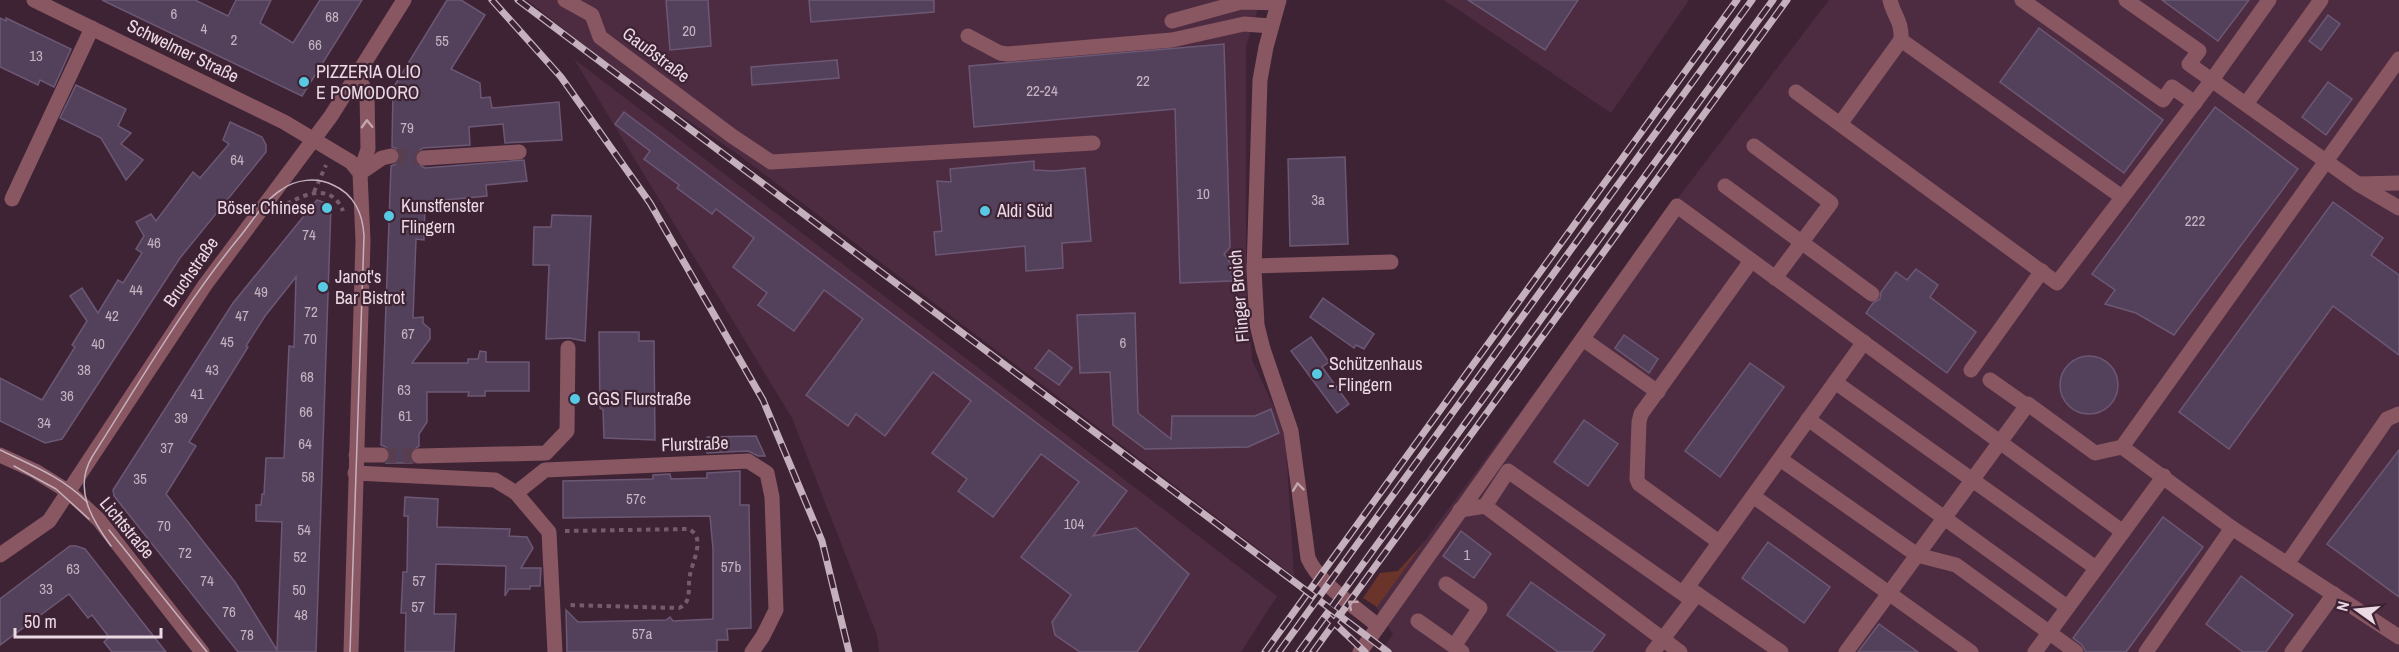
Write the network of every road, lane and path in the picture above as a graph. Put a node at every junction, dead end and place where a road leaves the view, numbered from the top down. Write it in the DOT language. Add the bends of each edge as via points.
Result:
graph roads {
  1 [pos="34,0"];
  2 [pos="404,0"];
  3 [pos="565,0"];
  4 [pos="1890,0"];
  5 [pos="2022,0"];
  6 [pos="2126,0"];
  7 [pos="2269,0"];
  8 [pos="2321,0"];
  9 [pos="1278,2"];
  10 [pos="1172,21"];
  11 [pos="1271,26"];
  12 [pos="92,28"];
  13 [pos="968,36"];
  14 [pos="1901,40"];
  15 [pos="2399,59"];
  16 [pos="357,76"];
  17 [pos="2212,80"];
  18 [pos="1796,92"];
  19 [pos="2195,103"];
  20 [pos="2246,104"];
  21 [pos="1840,124"];
  22 [pos="314,140"];
  23 [pos="1093,143"];
  24 [pos="1754,146"];
  25 [pos="519,152"];
  26 [pos="391,156"];
  27 [pos="424,158"];
  28 [pos="2325,160"];
  29 [pos="360,173"];
  30 [pos="2399,183"];
  31 [pos="2358,184"];
  32 [pos="1725,186"];
  33 [pos="2122,196"];
  34 [pos="12,199"];
  35 [pos="266,205"];
  36 [pos="2399,208"];
  37 [pos="344,219"];
  38 [pos="1801,242"];
  39 [pos="1751,261"];
  40 [pos="1390,262"];
  41 [pos="1254,266"];
  42 [pos="2042,272"];
  43 [pos="1775,278"];
  44 [pos="1872,294"];
  45 [pos="1583,339"];
  46 [pos="1864,342"];
  47 [pos="568,348"];
  48 [pos="1971,370"];
  49 [pos="1990,380"];
  50 [pos="1835,382"];
  51 [pos="1658,392"];
  52 [pos="2027,406"];
  53 [pos="2399,414"];
  54 [pos="1808,419"];
  55 [pos="2000,442"];
  56 [pos="2122,447"];
  57 [pos="0,454"];
  58 [pos="356,455"];
  59 [pos="381,455"];
  60 [pos="419,456"];
  61 [pos="1780,459"];
  62 [pos="355,474"];
  63 [pos="2164,476"];
  64 [pos="1972,480"];
  65 [pos="69,492"];
  66 [pos="516,493"];
  67 [pos="1753,496"];
  68 [pos="1485,506"];
  69 [pos="1460,510"];
  70 [pos="1945,518"];
  71 [pos="2232,528"];
  72 [pos="549,532"];
  73 [pos="2123,532"];
  74 [pos="1719,542"];
  75 [pos="0,555"];
  76 [pos="1917,555"];
  77 [pos="2287,564"];
  78 [pos="2096,568"];
  79 [pos="1446,584"];
  80 [pos="1889,593"];
  81 [pos="1690,594"];
  82 [pos="2334,594"];
  83 [pos="554,604"];
  84 [pos="2067,607"];
  85 [pos="1418,621"];
  86 [pos="1378,626"];
  87 [pos="2399,636"];
  88 [pos="1663,639"];
  89 [pos="1458,649"];
  90 [pos="202,652"];
  91 [pos="351,652"];
  92 [pos="555,652"];
  93 [pos="752,652"];
  94 [pos="1360,652"];
  95 [pos="1653,652"];
  96 [pos="1680,652"];
  97 [pos="1780,652"];
  98 [pos="1846,652"];
  99 [pos="1971,652"];
  100 [pos="2035,652"];
  101 [pos="2076,652"];
  102 [pos="2146,652"];
  103 [pos="2292,652"];
  1 -- 12 [label="street, Schwelmer Straße"];
  2 -- 16 [label="street, Bruchstraße"];
  3 -- 23 [label="street, Gaußstraße" via="592,15 600,38 771,162"];
  4 -- 14 [label="street" via="1901,24"];
  5 -- 19 [label="street" via="2163,100 2172,87"];
  6 -- 17 [label="street" via="2199,51 2188,64"];
  7 -- 17 [label="street"];
  8 -- 20 [label="street"];
  9 -- 10 [label="street" via="1241,2"];
  9 -- 11 [label="street, Flinger Broich"];
  11 -- 13 [label="street" via="1244,24 1172,40 1008,54"];
  11 -- 41 [label="street, Flinger Broich" via="1260,80"];
  12 -- 22 [label="street, Schwelmer Straße"];
  12 -- 34 [label="street"];
  14 -- 21 [label="street"];
  14 -- 33 [label="street"];
  15 -- 28 [label="street"];
  16 -- 22 [label="street, Bruchstraße"];
  29 -- 16 [label="street, one-way" via="368,149 367,93"];
  17 -- 19 [label="street"];
  17 -- 20 [label="street"];
  18 -- 21 [label="street"];
  19 -- 33 [label="street"];
  20 -- 28 [label="street"];
  21 -- 42 [label="street"];
  22 -- 29 [label="street" via="351,162"];
  22 -- 35 [label="street, Bruchstraße"];
  24 -- 38 [label="street" via="1831,203"];
  25 -- 27 [label="street"];
  26 -- 29 [label="street"];
  28 -- 31 [label="street"];
  28 -- 56 [label="street"];
  29 -- 58 [label="street" via="363,241"];
  30 -- 31 [label="street"];
  31 -- 36 [label="street"];
  32 -- 38 [label="street"];
  33 -- 42 [label="street" via="2057,283"];
  35 -- 37 [label="path" via="285,205 314,192 339,201"];
  35 -- 65 [label="street, Bruchstraße" via="205,285"];
  38 -- 43 [label="street"];
  38 -- 44 [label="street"];
  39 -- 43 [label="street"];
  39 -- 45 [label="street" via="1677,207"];
  39 -- 51 [label="street"];
  40 -- 41 [label="street"];
  86 -- 41 [label="street, Flinger Broich, one-way" via="1312,567 1308,558 1291,431 1257,325"];
  42 -- 48 [label="street"];
  43 -- 46 [label="street"];
  45 -- 51 [label="street"];
  45 -- 69 [label="street"];
  46 -- 50 [label="street"];
  46 -- 55 [label="street"];
  47 -- 60 [label="street" via="567,431 546,453"];
  49 -- 52 [label="street"];
  50 -- 54 [label="street"];
  50 -- 64 [label="street"];
  51 -- 74 [label="street" via="1639,422 1639,484"];
  52 -- 55 [label="street"];
  52 -- 56 [label="street" via="2095,453"];
  53 -- 77 [label="street" via="2387,419"];
  54 -- 61 [label="street"];
  54 -- 70 [label="street"];
  55 -- 64 [label="street"];
  55 -- 73 [label="street"];
  56 -- 63 [label="street"];
  57 -- 65 [label="street, Lichtstraße"];
  58 -- 59 [label="street"];
  58 -- 62 [label="street"];
  61 -- 67 [label="street"];
  61 -- 76 [label="street"];
  62 -- 66 [label="street" via="495,480"];
  62 -- 91 [label="street"];
  63 -- 71 [label="street"];
  63 -- 73 [label="street"];
  64 -- 70 [label="street"];
  64 -- 78 [label="street"];
  65 -- 75 [label="street, Bruchstraße" via="42,528"];
  65 -- 90 [label="street, Lichtstraße" via="106,530"];
  66 -- 72 [label="street"];
  66 -- 93 [label="street, Flurstraße" via="545,470 748,462 767,472 772,497 776,610"];
  67 -- 74 [label="street"];
  67 -- 80 [label="street"];
  68 -- 69 [label="street"];
  68 -- 81 [label="street" via="1508,471"];
  68 -- 88 [label="street"];
  69 -- 86 [label="street"];
  70 -- 76 [label="street"];
  70 -- 84 [label="street"];
  71 -- 77 [label="street"];
  71 -- 102 [label="street"];
  72 -- 83 [label="street"];
  72 -- 83 [label="path" via="688,529 697,535 688,599 679,608"];
  73 -- 78 [label="street"];
  74 -- 81 [label="street"];
  76 -- 80 [label="street"];
  76 -- 101 [label="street, bridge" via="1956,565"];
  77 -- 82 [label="street"];
  78 -- 84 [label="street"];
  79 -- 89 [label="street" via="1480,608"];
  80 -- 98 [label="street"];
  80 -- 99 [label="street"];
  81 -- 88 [label="street"];
  81 -- 97 [label="street"];
  82 -- 87 [label="street"];
  82 -- 103 [label="street"];
  83 -- 92 [label="street"];
  84 -- 100 [label="street"];
  85 -- 89 [label="street"];
  86 -- 94 [label="street"];
  88 -- 95 [label="street"];
  88 -- 96 [label="street"];
}
